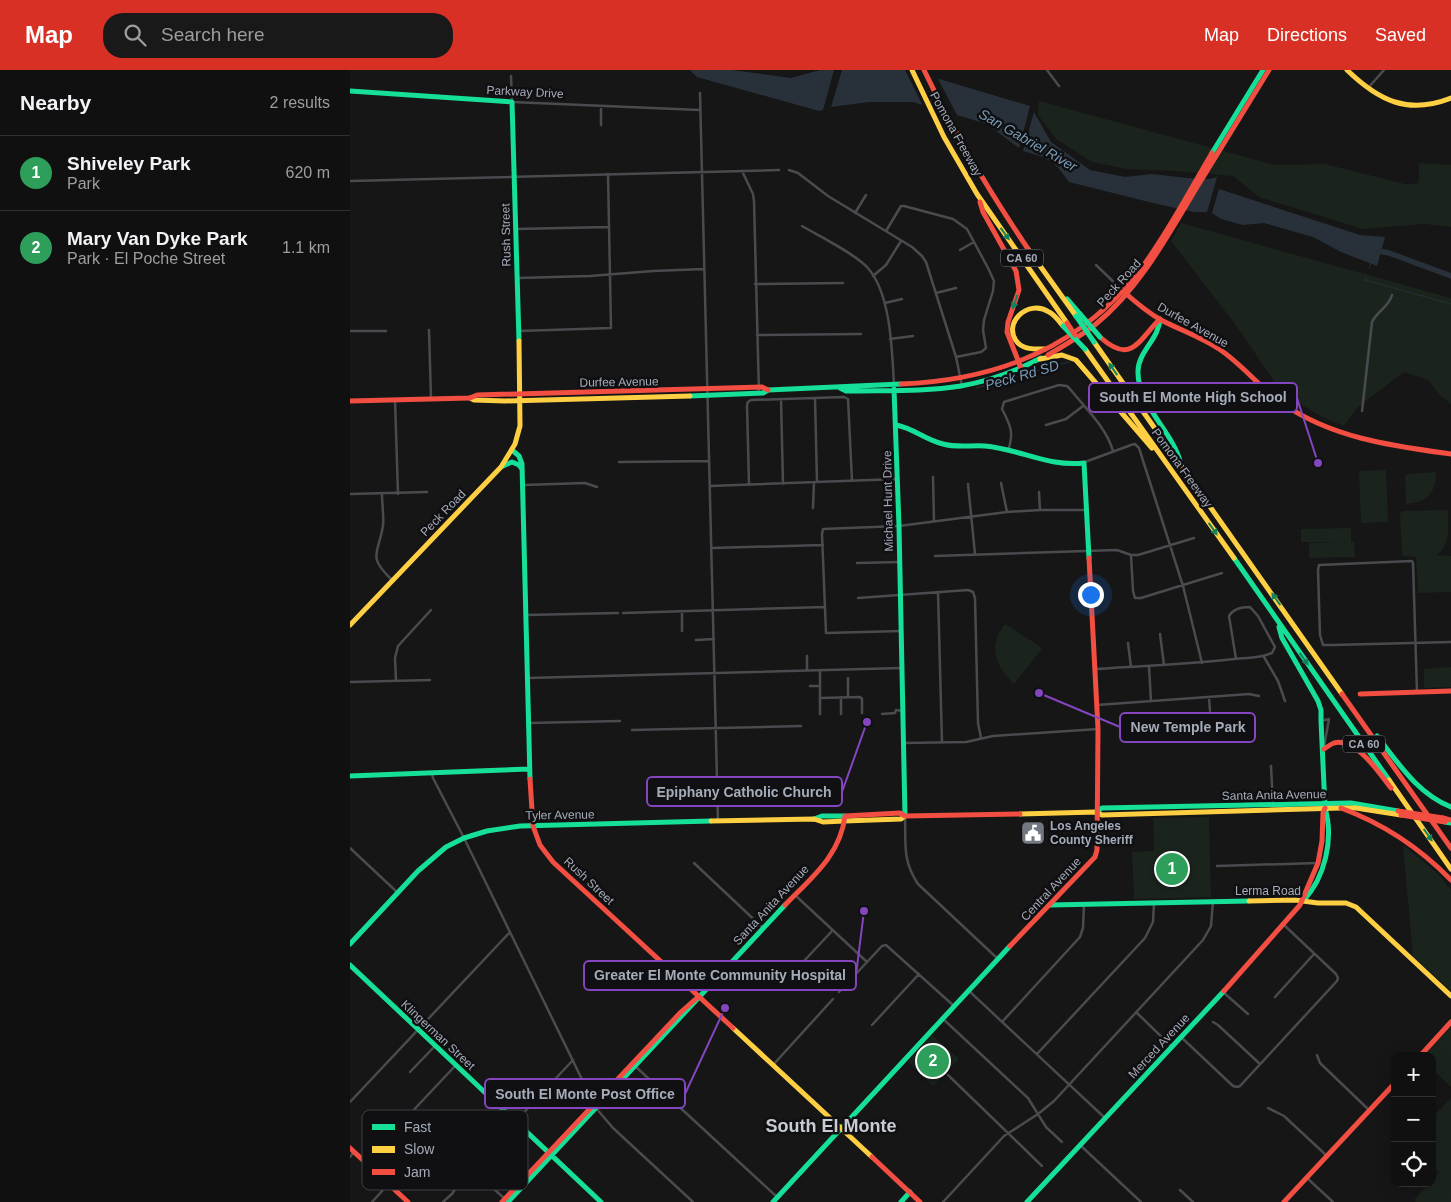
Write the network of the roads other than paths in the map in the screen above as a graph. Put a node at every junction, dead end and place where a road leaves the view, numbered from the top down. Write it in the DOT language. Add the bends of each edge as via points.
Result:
graph roads {
  1 [pos="912,70"];
  2 [pos="924,70"];
  3 [pos="1047,70"];
  4 [pos="1263,70"];
  5 [pos="1269,70"];
  6 [pos="1347,70"];
  7 [pos="1384,70"];
  8 [pos="511,76"];
  9 [pos="1059,86"];
  10 [pos="1367,89"];
  11 [pos="350,91"];
  12 [pos="700,93"];
  13 [pos="1451,98"];
  14 [pos="512,102"];
  15 [pos="601,106"];
  16 [pos="700,110"];
  17 [pos="601,125"];
  18 [pos="1220,144"];
  19 [pos="780,170"];
  20 [pos="789,170"];
  21 [pos="742,171"];
  22 [pos="702,173"];
  23 [pos="608,174"];
  24 [pos="515,177"];
  25 [pos="350,181"];
  26 [pos="977,194"];
  27 [pos="866,195"];
  28 [pos="855,213"];
  29 [pos="802,226"];
  30 [pos="609,227"];
  31 [pos="516,229"];
  32 [pos="886,231"];
  33 [pos="901,241"];
  34 [pos="974,242"];
  35 [pos="960,250"];
  36 [pos="1096,265"];
  37 [pos="704,269"];
  38 [pos="611,274"];
  39 [pos="874,276"];
  40 [pos="518,278"];
  41 [pos="843,283"];
  42 [pos="755,284"];
  43 [pos="956,288"];
  44 [pos="1125,292"];
  45 [pos="936,293"];
  46 [pos="1392,295"];
  47 [pos="902,299"];
  48 [pos="885,303"];
  49 [pos="1078,315"];
  50 [pos="1160,319"];
  51 [pos="1065,325"];
  52 [pos="429,330"];
  53 [pos="350,331"];
  54 [pos="386,331"];
  55 [pos="519,331"];
  56 [pos="862,334"];
  57 [pos="757,335"];
  58 [pos="913,336"];
  59 [pos="890,339"];
  60 [pos="1046,349"];
  61 [pos="956,357"];
  62 [pos="1040,359"];
  63 [pos="1020,366"];
  64 [pos="961,383"];
  65 [pos="894,387"];
  66 [pos="759,390"];
  67 [pos="708,392"];
  68 [pos="520,397"];
  69 [pos="815,398"];
  70 [pos="431,399"];
  71 [pos="781,399"];
  72 [pos="395,400"];
  73 [pos="350,401"];
  74 [pos="1084,406"];
  75 [pos="1362,410"];
  76 [pos="896,425"];
  77 [pos="1046,425"];
  78 [pos="512,450"];
  79 [pos="1008,451"];
  80 [pos="1113,451"];
  81 [pos="1451,454"];
  82 [pos="709,461"];
  83 [pos="619,462"];
  84 [pos="1084,463"];
  85 [pos="1182,466"];
  86 [pos="501,467"];
  87 [pos="522,469"];
  88 [pos="1175,476"];
  89 [pos="933,478"];
  90 [pos="897,480"];
  91 [pos="852,481"];
  92 [pos="816,482"];
  93 [pos="1001,483"];
  94 [pos="783,484"];
  95 [pos="968,484"];
  96 [pos="523,485"];
  97 [pos="749,485"];
  98 [pos="710,486"];
  99 [pos="597,487"];
  100 [pos="427,492"];
  101 [pos="1039,492"];
  102 [pos="350,494"];
  103 [pos="382,494"];
  104 [pos="398,494"];
  105 [pos="814,508"];
  106 [pos="1040,510"];
  107 [pos="1086,510"];
  108 [pos="1007,512"];
  109 [pos="972,516"];
  110 [pos="934,521"];
  111 [pos="899,526"];
  112 [pos="1194,538"];
  113 [pos="823,545"];
  114 [pos="1170,545"];
  115 [pos="712,548"];
  116 [pos="1089,551"];
  117 [pos="975,554"];
  118 [pos="1132,555"];
  119 [pos="935,556"];
  120 [pos="899,562"];
  121 [pos="857,563"];
  122 [pos="1222,573"];
  123 [pos="392,580"];
  124 [pos="1183,586"];
  125 [pos="938,592"];
  126 [pos="900,595"];
  127 [pos="858,598"];
  128 [pos="824,607"];
  129 [pos="431,610"];
  130 [pos="713,610"];
  131 [pos="682,611"];
  132 [pos="618,613"];
  133 [pos="623,613"];
  134 [pos="526,615"];
  135 [pos="1276,620"];
  136 [pos="350,625"];
  137 [pos="682,631"];
  138 [pos="900,631"];
  139 [pos="1160,634"];
  140 [pos="696,640"];
  141 [pos="714,640"];
  142 [pos="1451,642"];
  143 [pos="1128,643"];
  144 [pos="1416,643"];
  145 [pos="807,656"];
  146 [pos="1264,657"];
  147 [pos="1236,659"];
  148 [pos="1202,663"];
  149 [pos="1164,665"];
  150 [pos="1131,667"];
  151 [pos="1149,667"];
  152 [pos="902,668"];
  153 [pos="1095,669"];
  154 [pos="807,670"];
  155 [pos="820,670"];
  156 [pos="716,673"];
  157 [pos="528,678"];
  158 [pos="848,678"];
  159 [pos="396,680"];
  160 [pos="430,680"];
  161 [pos="350,682"];
  162 [pos="810,686"];
  163 [pos="820,686"];
  164 [pos="1451,691"];
  165 [pos="1417,692"];
  166 [pos="1360,694"];
  167 [pos="1259,696"];
  168 [pos="1345,696"];
  169 [pos="841,697"];
  170 [pos="848,697"];
  171 [pos="1209,697"];
  172 [pos="820,698"];
  173 [pos="1151,701"];
  174 [pos="1285,701"];
  175 [pos="1097,705"];
  176 [pos="903,711"];
  177 [pos="1210,711"];
  178 [pos="862,713"];
  179 [pos="820,714"];
  180 [pos="841,714"];
  181 [pos="882,714"];
  182 [pos="620,720"];
  183 [pos="529,723"];
  184 [pos="801,726"];
  185 [pos="716,727"];
  186 [pos="1098,729"];
  187 [pos="632,730"];
  188 [pos="981,738"];
  189 [pos="904,743"];
  190 [pos="942,743"];
  191 [pos="1324,749"];
  192 [pos="1271,766"];
  193 [pos="529,769"];
  194 [pos="432,773"];
  195 [pos="350,776"];
  196 [pos="1273,805"];
  197 [pos="1325,806"];
  198 [pos="1451,807"];
  199 [pos="1226,808"];
  200 [pos="1340,808"];
  201 [pos="1425,811"];
  202 [pos="1096,812"];
  203 [pos="1412,812"];
  204 [pos="1399,813"];
  205 [pos="905,816"];
  206 [pos="845,818"];
  207 [pos="718,821"];
  208 [pos="1448,821"];
  209 [pos="1325,822"];
  210 [pos="532,826"];
  211 [pos="464,838"];
  212 [pos="1451,841"];
  213 [pos="350,848"];
  214 [pos="1451,848"];
  215 [pos="1318,863"];
  216 [pos="694,864"];
  217 [pos="1216,866"];
  218 [pos="1451,869"];
  219 [pos="1451,880"];
  220 [pos="398,893"];
  221 [pos="795,894"];
  222 [pos="1213,901"];
  223 [pos="1304,901"];
  224 [pos="1154,903"];
  225 [pos="1084,904"];
  226 [pos="1049,905"];
  227 [pos="1284,925"];
  228 [pos="763,928"];
  229 [pos="833,930"];
  230 [pos="510,932"];
  231 [pos="350,944"];
  232 [pos="1314,954"];
  233 [pos="998,959"];
  234 [pos="804,961"];
  235 [pos="867,962"];
  236 [pos="350,966"];
  237 [pos="920,974"];
  238 [pos="968,990"];
  239 [pos="839,992"];
  240 [pos="1224,992"];
  241 [pos="1275,996"];
  242 [pos="1451,996"];
  243 [pos="699,997"];
  244 [pos="833,999"];
  245 [pos="954,1006"];
  246 [pos="1136,1012"];
  247 [pos="1248,1014"];
  248 [pos="942,1018"];
  249 [pos="1002,1022"];
  250 [pos="1213,1022"];
  251 [pos="1451,1022"];
  252 [pos="872,1025"];
  253 [pos="418,1030"];
  254 [pos="1181,1037"];
  255 [pos="435,1046"];
  256 [pos="1172,1047"];
  257 [pos="1424,1052"];
  258 [pos="1037,1054"];
  259 [pos="1316,1055"];
  260 [pos="573,1060"];
  261 [pos="1260,1064"];
  262 [pos="456,1065"];
  263 [pos="635,1065"];
  264 [pos="772,1065"];
  265 [pos="410,1072"];
  266 [pos="948,1074"];
  267 [pos="1069,1084"];
  268 [pos="1391,1086"];
  269 [pos="350,1102"];
  270 [pos="595,1106"];
  271 [pos="1268,1108"];
  272 [pos="414,1110"];
  273 [pos="503,1110"];
  274 [pos="526,1110"];
  275 [pos="1369,1110"];
  276 [pos="1038,1114"];
  277 [pos="1105,1118"];
  278 [pos="841,1129"];
  279 [pos="1008,1132"];
  280 [pos="528,1134"];
  281 [pos="1062,1142"];
  282 [pos="1080,1145"];
  283 [pos="351,1152"];
  284 [pos="550,1155"];
  285 [pos="1327,1156"];
  286 [pos="362,1161"];
  287 [pos="1042,1166"];
  288 [pos="528,1177"];
  289 [pos="1307,1178"];
  290 [pos="383,1190"];
  291 [pos="395,1190"];
  292 [pos="455,1190"];
  293 [pos="494,1190"];
  294 [pos="516,1190"];
  295 [pos="1180,1190"];
  296 [pos="910,1192"];
  297 [pos="775,1200"];
  298 [pos="505,1201"];
  299 [pos="372,1202"];
  300 [pos="408,1202"];
  301 [pos="443,1202"];
  302 [pos="600,1202"];
  303 [pos="693,1202"];
  304 [pos="901,1202"];
  305 [pos="920,1202"];
  306 [pos="943,1202"];
  307 [pos="1027,1202"];
  308 [pos="1141,1202"];
  309 [pos="1193,1202"];
  310 [pos="1284,1202"];
  311 [pos="1333,1202"];
  1 -- 26 [label="main road, Pomona Freeway / CA 60" via="944,137"];
  2 -- 49 [label="main road, Pomona Freeway / CA 60" via="948,120 998,204 1043,271"];
  3 -- 9 [label="street"];
  4 -- 18 [label="main road, Peck Road"];
  5 -- 18 [label="main road, Peck Road"];
  6 -- 10 [label="main road"];
  7 -- 10 [label="street"];
  8 -- 14 [label="street, Rush Street"];
  10 -- 13 [label="main road" via="1388,101 1409,105 1428,106"];
  11 -- 14 [label="main road, Parkway Drive"];
  12 -- 16 [label="street"];
  14 -- 15 [label="street, Parkway Drive"];
  14 -- 24 [label="main road, Rush Street"];
  15 -- 16 [label="street, Parkway Drive"];
  15 -- 17 [label="street"];
  16 -- 22 [label="street"];
  18 -- 44 [label="main road, Peck Road" via="1176,218"];
  19 -- 21 [label="street"];
  20 -- 28 [label="street"];
  21 -- 22 [label="street"];
  21 -- 42 [label="street" via="754,202"];
  22 -- 23 [label="street"];
  22 -- 37 [label="street"];
  23 -- 24 [label="street"];
  23 -- 30 [label="street"];
  24 -- 25 [label="street"];
  24 -- 31 [label="main road, Rush Street"];
  26 -- 51 [label="main road, Pomona Freeway / CA 60, one-way"];
  26 -- 63 [label="main road, one-way" via="983,212 1018,278 1018,296 1007,326"];
  27 -- 28 [label="street"];
  28 -- 32 [label="street"];
  29 -- 39 [label="street, Michael Hunt Drive" via="857,259"];
  30 -- 31 [label="street"];
  30 -- 38 [label="street"];
  31 -- 40 [label="main road, Rush Street"];
  32 -- 33 [label="street"];
  32 -- 34 [label="street" via="904,206 958,221"];
  33 -- 39 [label="street" via="886,265"];
  33 -- 45 [label="street" via="922,256"];
  34 -- 35 [label="street"];
  34 -- 61 [label="street" via="994,282 984,320 986,348"];
  36 -- 44 [label="street, Durfee Avenue"];
  37 -- 38 [label="street"];
  37 -- 67 [label="street"];
  38 -- 40 [label="street"];
  38 -- 55 [label="street" via="610,328"];
  39 -- 48 [label="street, Michael Hunt Drive"];
  40 -- 55 [label="main road, Rush Street"];
  41 -- 42 [label="street"];
  42 -- 57 [label="street"];
  43 -- 45 [label="street"];
  44 -- 50 [label="main road, Durfee Avenue"];
  44 -- 60 [label="main road, Peck Road" via="1078,329"];
  44 -- 62 [label="main road, Peck Road" via="1082,335"];
  45 -- 61 [label="street"];
  46 -- 75 [label="street" via="1372,322"];
  47 -- 48 [label="street"];
  48 -- 59 [label="street, Michael Hunt Drive"];
  49 -- 50 [label="main road, bridge" via="1112,347 1119,349 1141,343"];
  85 -- 49 [label="main road, Pomona Freeway / CA 60, one-way, bridge"];
  50 -- 81 [label="main road, Durfee Avenue" via="1220,350 1285,404 1331,430 1369,442"];
  50 -- 85 [label="main road" via="1160,327 1141,358 1138,376 1143,392 1177,450"];
  51 -- 60 [label="main road" via="1044,308 1029,308 1017,316 1013,329 1020,344 1030,350"];
  51 -- 88 [label="main road, Pomona Freeway / CA 60, bridge"];
  52 -- 70 [label="street"];
  53 -- 54 [label="street"];
  55 -- 68 [label="main road, Rush Street"];
  56 -- 57 [label="street"];
  57 -- 66 [label="street"];
  58 -- 59 [label="street"];
  59 -- 65 [label="street, Michael Hunt Drive"];
  60 -- 63 [label="main road, Peck Road"];
  61 -- 64 [label="street"];
  62 -- 63 [label="main road, Peck Road"];
  62 -- 88 [label="main road" via="1060,354 1076,360"];
  63 -- 64 [label="main road, Peck Road"];
  64 -- 65 [label="main road, Peck Road"];
  65 -- 66 [label="main road, Durfee Avenue" via="846,391 840,388"];
  65 -- 76 [label="main road, Michael Hunt Drive"];
  66 -- 67 [label="main road, Durfee Avenue"];
  67 -- 68 [label="main road, Durfee Avenue"];
  67 -- 82 [label="street"];
  68 -- 70 [label="main road, Durfee Avenue"];
  68 -- 78 [label="main road, Peck Road" via="520,427"];
  69 -- 71 [label="street"];
  69 -- 91 [label="street" via="848,399"];
  69 -- 92 [label="street"];
  70 -- 72 [label="main road, Durfee Avenue"];
  71 -- 94 [label="street"];
  71 -- 97 [label="street" via="748,402"];
  72 -- 73 [label="main road, Durfee Avenue"];
  72 -- 104 [label="street"];
  74 -- 77 [label="street" via="1066,419"];
  74 -- 79 [label="street" via="1067,386 1059,385 1006,401 1002,409 1012,431"];
  74 -- 80 [label="street" via="1106,433"];
  76 -- 79 [label="main road" via="951,446 984,446"];
  76 -- 90 [label="main road, Michael Hunt Drive"];
  78 -- 86 [label="main road, Peck Road"];
  78 -- 87 [label="main road, Rush Street" via="519,456"];
  79 -- 84 [label="main road" via="1043,461"];
  80 -- 84 [label="street"];
  80 -- 114 [label="street" via="1135,444 1141,451"];
  82 -- 83 [label="street"];
  82 -- 98 [label="street"];
  84 -- 107 [label="main road, Central Avenue"];
  168 -- 85 [label="main road, Pomona Freeway / CA 60, one-way"];
  86 -- 87 [label="main road" via="512,462"];
  86 -- 123 [label="main road, Peck Road"];
  87 -- 96 [label="main road, Rush Street"];
  88 -- 135 [label="main road, Pomona Freeway / CA 60, one-way"];
  89 -- 110 [label="street"];
  90 -- 91 [label="street"];
  90 -- 111 [label="main road, Michael Hunt Drive"];
  91 -- 92 [label="street"];
  92 -- 94 [label="street"];
  92 -- 105 [label="street"];
  93 -- 108 [label="street"];
  94 -- 97 [label="street"];
  95 -- 109 [label="street"];
  96 -- 99 [label="street" via="585,483"];
  96 -- 134 [label="main road, Rush Street"];
  97 -- 98 [label="street"];
  98 -- 115 [label="street"];
  100 -- 104 [label="street"];
  101 -- 106 [label="street"];
  102 -- 103 [label="street"];
  103 -- 104 [label="street"];
  103 -- 123 [label="street" via="383,520 376,554 378,564"];
  106 -- 107 [label="street"];
  106 -- 108 [label="street"];
  107 -- 116 [label="main road, Central Avenue"];
  108 -- 109 [label="street"];
  109 -- 110 [label="street"];
  109 -- 117 [label="street"];
  110 -- 111 [label="street"];
  111 -- 113 [label="street" via="829,528 823,530"];
  111 -- 120 [label="main road, Michael Hunt Drive"];
  112 -- 114 [label="street"];
  113 -- 115 [label="street"];
  113 -- 128 [label="street"];
  114 -- 118 [label="street"];
  114 -- 124 [label="street"];
  115 -- 130 [label="street"];
  116 -- 117 [label="street"];
  116 -- 118 [label="street" via="1117,550"];
  116 -- 153 [label="main road, Central Avenue"];
  117 -- 119 [label="street"];
  118 -- 124 [label="street" via="1135,598"];
  120 -- 121 [label="street"];
  120 -- 126 [label="main road, Michael Hunt Drive"];
  122 -- 124 [label="street"];
  123 -- 136 [label="main road, Peck Road"];
  124 -- 148 [label="street"];
  125 -- 126 [label="street"];
  125 -- 188 [label="street" via="968,590 975,598"];
  125 -- 190 [label="street"];
  126 -- 127 [label="street"];
  126 -- 138 [label="main road, Michael Hunt Drive"];
  128 -- 130 [label="street"];
  128 -- 138 [label="street" via="826,633"];
  129 -- 159 [label="street" via="403,638 396,650"];
  130 -- 131 [label="street"];
  130 -- 141 [label="street"];
  131 -- 133 [label="street"];
  131 -- 137 [label="street"];
  132 -- 134 [label="street"];
  134 -- 157 [label="main road, Rush Street"];
  135 -- 191 [label="main road, Merced Avenue" via="1282,638 1318,701"];
  135 -- 203 [label="main road, Pomona Freeway / CA 60, one-way"];
  138 -- 152 [label="main road, Michael Hunt Drive"];
  139 -- 149 [label="street"];
  140 -- 141 [label="street"];
  141 -- 156 [label="street"];
  142 -- 144 [label="street"];
  143 -- 150 [label="street"];
  144 -- 144 [label="street" via="1412,561 1319,565 1320,632 1325,646"];
  144 -- 165 [label="street"];
  145 -- 154 [label="street"];
  146 -- 147 [label="street"];
  146 -- 147 [label="street" via="1275,647 1252,607 1248,606 1233,611 1229,616"];
  146 -- 174 [label="street"];
  147 -- 148 [label="street"];
  148 -- 149 [label="street"];
  149 -- 151 [label="street"];
  150 -- 151 [label="street"];
  150 -- 153 [label="street"];
  151 -- 173 [label="street"];
  152 -- 155 [label="street"];
  152 -- 176 [label="main road, Michael Hunt Drive"];
  153 -- 175 [label="main road, Central Avenue"];
  154 -- 155 [label="street"];
  154 -- 156 [label="street"];
  155 -- 163 [label="street"];
  156 -- 157 [label="street"];
  156 -- 185 [label="street"];
  157 -- 183 [label="main road, Rush Street"];
  158 -- 170 [label="street"];
  159 -- 160 [label="street"];
  159 -- 161 [label="street"];
  162 -- 163 [label="street"];
  163 -- 172 [label="street"];
  164 -- 165 [label="main road"];
  165 -- 166 [label="main road"];
  167 -- 171 [label="street"];
  168 -- 198 [label="main road" via="1415,783 1434,799"];
  168 -- 201 [label="main road, Pomona Freeway / CA 60"];
  169 -- 170 [label="street"];
  169 -- 172 [label="street"];
  169 -- 180 [label="street"];
  170 -- 178 [label="street" via="862,699"];
  171 -- 173 [label="street"];
  171 -- 177 [label="street"];
  172 -- 179 [label="street"];
  173 -- 175 [label="street"];
  175 -- 186 [label="main road, Central Avenue"];
  176 -- 181 [label="street"];
  176 -- 189 [label="main road, Michael Hunt Drive"];
  182 -- 183 [label="street"];
  183 -- 193 [label="main road, Rush Street"];
  184 -- 185 [label="street"];
  185 -- 187 [label="street"];
  185 -- 207 [label="street"];
  186 -- 188 [label="street"];
  186 -- 202 [label="main road, Central Avenue"];
  188 -- 190 [label="street"];
  189 -- 190 [label="street"];
  189 -- 205 [label="main road, Michael Hunt Drive"];
  191 -- 197 [label="main road, Merced Avenue"];
  191 -- 203 [label="main road" via="1329,743 1351,744"];
  192 -- 196 [label="street"];
  193 -- 194 [label="main road"];
  193 -- 210 [label="main road, Rush Street"];
  194 -- 195 [label="main road"];
  194 -- 211 [label="street"];
  196 -- 197 [label="main road, Santa Anita Avenue"];
  196 -- 199 [label="main road, Santa Anita Avenue"];
  197 -- 199 [label="main road, Santa Anita Avenue"];
  197 -- 200 [label="main road, Santa Anita Avenue"];
  197 -- 204 [label="main road, Santa Anita Avenue" via="1352,803"];
  197 -- 209 [label="main road, Merced Avenue"];
  199 -- 202 [label="main road, Santa Anita Avenue"];
  200 -- 204 [label="main road, Santa Anita Avenue"];
  200 -- 219 [label="main road" via="1405,839"];
  201 -- 212 [label="main road"];
  201 -- 214 [label="main road, Pomona Freeway / CA 60"];
  202 -- 205 [label="main road, Santa Anita Avenue"];
  202 -- 226 [label="main road, Central Avenue" via="1096,854"];
  203 -- 218 [label="main road, Pomona Freeway / CA 60, one-way"];
  204 -- 208 [label="main road, Santa Anita Avenue, bridge"];
  205 -- 206 [label="main road, Santa Anita Avenue" via="901,819"];
  205 -- 233 [label="street" via="909,871 918,884"];
  206 -- 207 [label="main road, Tyler Avenue" via="823,822 814,819"];
  206 -- 221 [label="main road, Santa Anita Avenue" via="834,852"];
  207 -- 210 [label="main road, Tyler Avenue"];
  209 -- 215 [label="main road, Merced Avenue"];
  209 -- 223 [label="main road, Merced Avenue" via="1326,850 1322,868 1310,896"];
  210 -- 211 [label="main road, Tyler Avenue" via="498,828"];
  210 -- 243 [label="main road, Rush Street" via="540,845 553,862"];
  211 -- 220 [label="main road, Tyler Avenue" via="439,852"];
  211 -- 230 [label="street"];
  213 -- 220 [label="street"];
  215 -- 217 [label="street"];
  215 -- 223 [label="main road, Merced Avenue"];
  216 -- 228 [label="street"];
  220 -- 231 [label="main road, Tyler Avenue"];
  221 -- 228 [label="main road, Santa Anita Avenue"];
  221 -- 229 [label="street"];
  222 -- 223 [label="main road, Lerma Road"];
  222 -- 224 [label="main road, Lerma Road"];
  222 -- 246 [label="street" via="1213,919 1208,934"];
  223 -- 227 [label="main road, Merced Avenue"];
  223 -- 242 [label="main road, Lerma Road" via="1351,904"];
  224 -- 225 [label="main road, Lerma Road"];
  224 -- 258 [label="street" via="1153,922 1145,938"];
  225 -- 226 [label="main road, Lerma Road"];
  225 -- 249 [label="street" via="1080,937"];
  226 -- 233 [label="main road, Central Avenue"];
  227 -- 232 [label="street"];
  227 -- 240 [label="main road, Merced Avenue"];
  228 -- 243 [label="main road, Santa Anita Avenue"];
  229 -- 234 [label="street"];
  229 -- 235 [label="street"];
  230 -- 253 [label="street"];
  230 -- 260 [label="street"];
  232 -- 241 [label="street"];
  232 -- 261 [label="street" via="1338,978"];
  233 -- 238 [label="main road, Central Avenue"];
  235 -- 237 [label="street" via="886,945"];
  235 -- 239 [label="street"];
  236 -- 253 [label="main road, Klingerman Street"];
  237 -- 245 [label="street"];
  237 -- 252 [label="street"];
  238 -- 245 [label="main road, Central Avenue"];
  238 -- 249 [label="street"];
  240 -- 247 [label="street"];
  240 -- 254 [label="main road, Merced Avenue"];
  243 -- 263 [label="main road, Santa Anita Avenue"];
  243 -- 264 [label="main road, Rush Street"];
  244 -- 264 [label="street"];
  245 -- 248 [label="main road, Central Avenue"];
  246 -- 256 [label="street"];
  246 -- 267 [label="street"];
  248 -- 276 [label="street" via="1028,1098"];
  248 -- 278 [label="main road, Central Avenue"];
  249 -- 258 [label="street"];
  250 -- 261 [label="street"];
  251 -- 257 [label="main road"];
  253 -- 255 [label="main road, Klingerman Street"];
  253 -- 269 [label="street"];
  254 -- 256 [label="main road, Merced Avenue"];
  254 -- 261 [label="street" via="1233,1086 1240,1086"];
  255 -- 262 [label="main road, Klingerman Street"];
  255 -- 265 [label="street"];
  256 -- 277 [label="main road, Merced Avenue"];
  258 -- 267 [label="street"];
  259 -- 275 [label="street" via="1320,1063"];
  260 -- 270 [label="street"];
  260 -- 274 [label="street"];
  262 -- 272 [label="street"];
  262 -- 273 [label="main road, Klingerman Street"];
  263 -- 270 [label="main road, Santa Anita Avenue"];
  263 -- 297 [label="street"];
  264 -- 278 [label="main road, Rush Street"];
  266 -- 279 [label="street"];
  267 -- 276 [label="street"];
  267 -- 277 [label="street"];
  268 -- 275 [label="main road"];
  270 -- 284 [label="main road, Santa Anita Avenue"];
  270 -- 303 [label="street" via="611,1126"];
  271 -- 285 [label="street" via="1284,1116"];
  275 -- 285 [label="main road"];
  276 -- 279 [label="street"];
  276 -- 281 [label="street"];
  277 -- 282 [label="main road, Merced Avenue"];
  278 -- 296 [label="main road, Rush Street"];
  278 -- 297 [label="main road, Central Avenue"];
  279 -- 287 [label="street"];
  279 -- 306 [label="street"];
  280 -- 284 [label="main road, Klingerman Street"];
  282 -- 307 [label="main road, Merced Avenue"];
  282 -- 308 [label="street"];
  283 -- 286 [label="main road"];
  284 -- 288 [label="main road, Santa Anita Avenue"];
  284 -- 302 [label="main road, Klingerman Street"];
  285 -- 289 [label="main road"];
  289 -- 310 [label="main road"];
  289 -- 311 [label="street"];
  290 -- 299 [label="street"];
  291 -- 300 [label="main road"];
  292 -- 301 [label="street"];
  293 -- 298 [label="street"];
  294 -- 298 [label="main road, Santa Anita Avenue"];
  295 -- 309 [label="street"];
  296 -- 304 [label="main road"];
  296 -- 305 [label="main road, Rush Street"];
}
